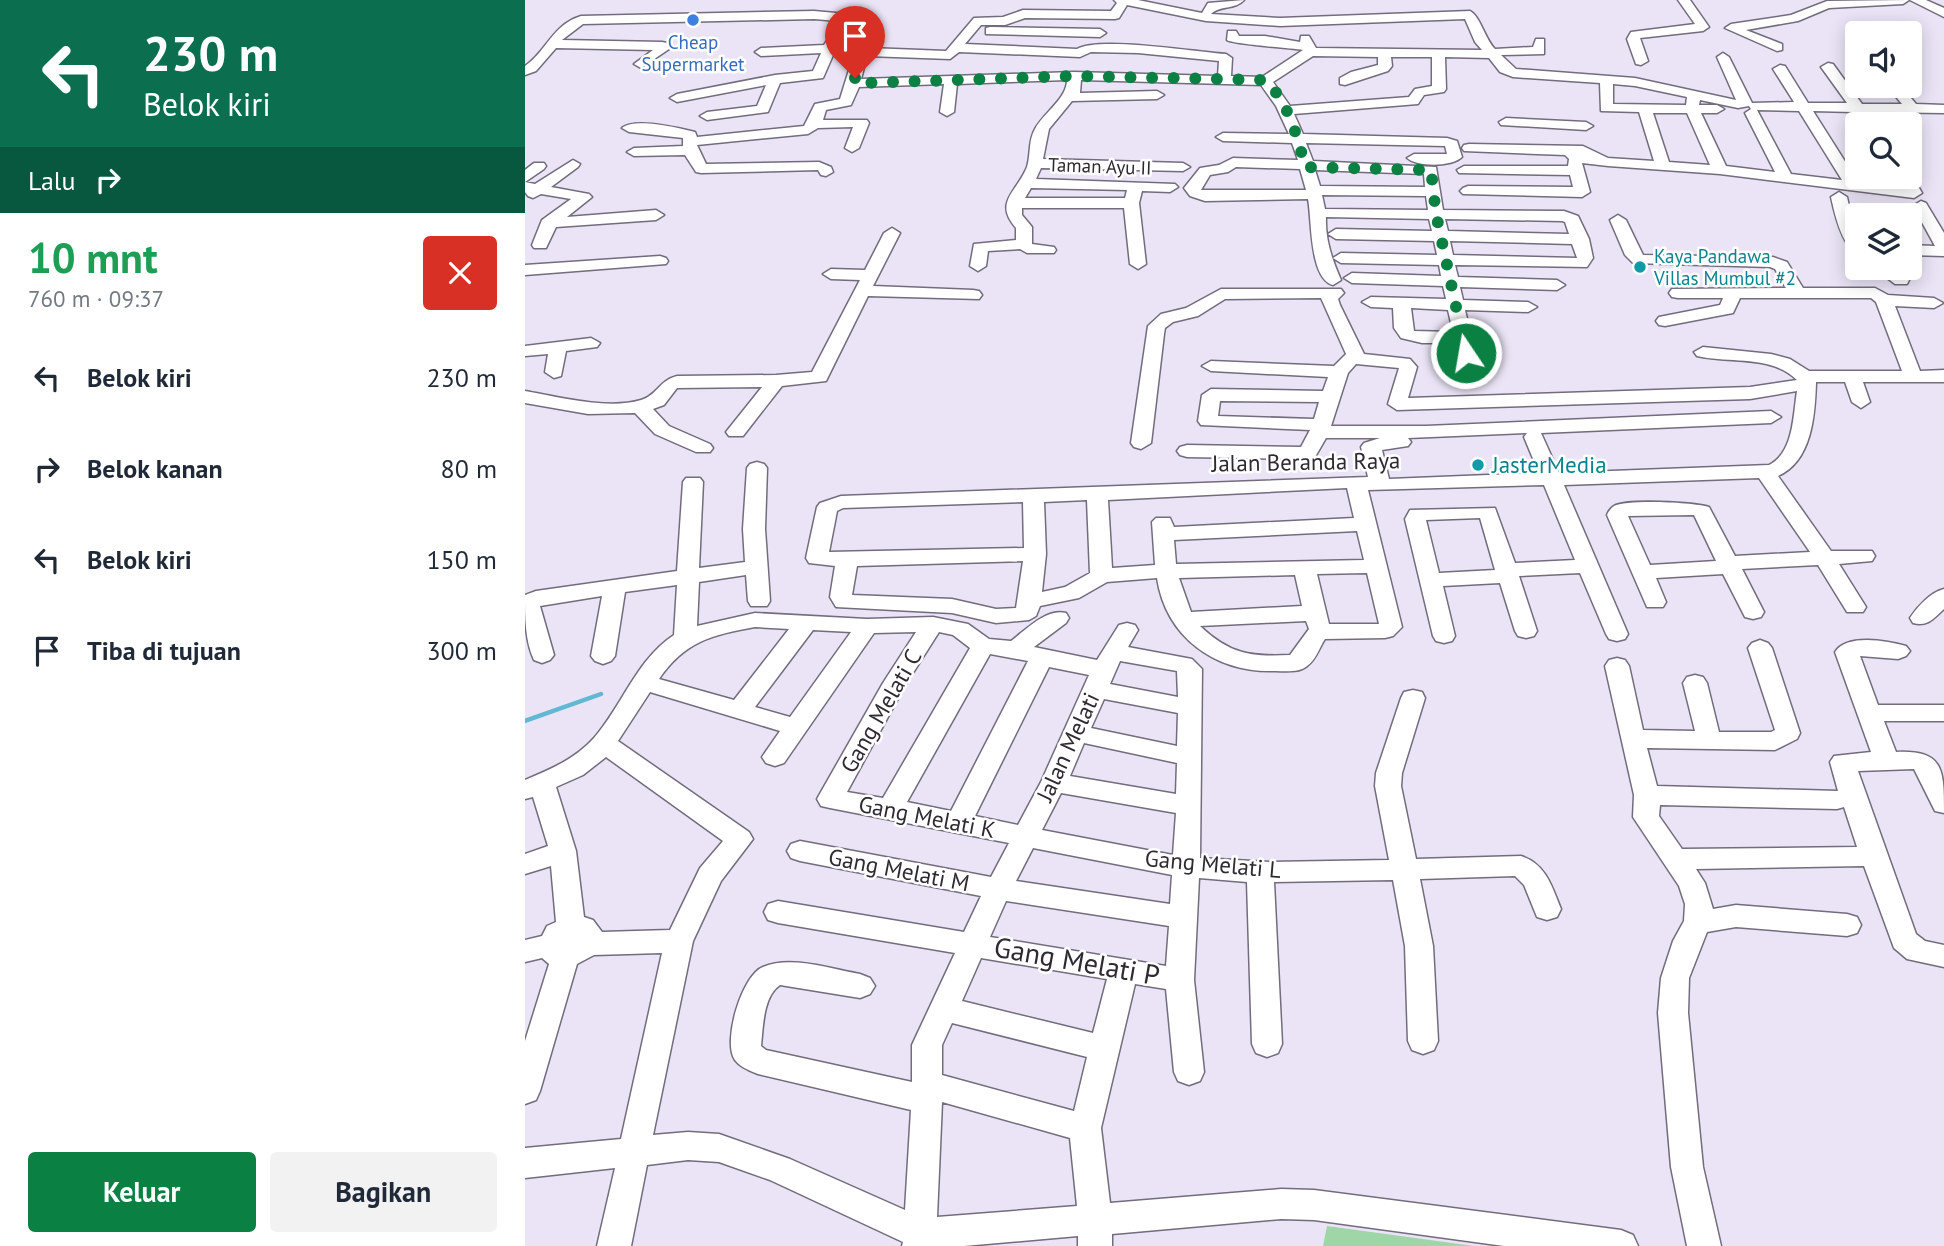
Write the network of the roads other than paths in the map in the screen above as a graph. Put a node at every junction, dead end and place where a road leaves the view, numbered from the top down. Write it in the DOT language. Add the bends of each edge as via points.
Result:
graph roads {
  1 [pos="713,0"];
  2 [pos="836,0"];
  3 [pos="1238,0"];
  4 [pos="1684,0"];
  5 [pos="1903,0"];
  6 [pos="1916,0"];
  7 [pos="1121,1"];
  8 [pos="1855,2"];
  9 [pos="1944,13"];
  10 [pos="659,15"];
  11 [pos="814,15"];
  12 [pos="757,17"];
  13 [pos="1206,17"];
  14 [pos="705,18"];
  15 [pos="1703,27"];
  16 [pos="1733,28"];
  17 [pos="969,30"];
  18 [pos="747,33"];
  19 [pos="1100,33"];
  20 [pos="646,37"];
  21 [pos="1233,37"];
  22 [pos="1322,37"];
  23 [pos="1369,38"];
  24 [pos="1481,42"];
  25 [pos="1540,42"];
  26 [pos="780,43"];
  27 [pos="550,44"];
  28 [pos="1199,44"];
  29 [pos="806,46"];
  30 [pos="830,46"];
  31 [pos="864,46"];
  32 [pos="1308,46"];
  33 [pos="1777,47"];
  34 [pos="958,48"];
  35 [pos="761,52"];
  36 [pos="1139,53"];
  37 [pos="1384,54"];
  38 [pos="1493,54"];
  39 [pos="1438,55"];
  40 [pos="1723,57"];
  41 [pos="1641,61"];
  42 [pos="888,62"];
  43 [pos="954,62"];
  44 [pos="641,64"];
  45 [pos="1029,65"];
  46 [pos="1828,67"];
  47 [pos="1780,69"];
  48 [pos="525,71"];
  49 [pos="705,73"];
  50 [pos="1074,76"];
  51 [pos="1036,78"];
  52 [pos="1160,78"];
  53 [pos="775,79"];
  54 [pos="1224,80"];
  55 [pos="1265,80"];
  56 [pos="951,81"];
  57 [pos="1345,81"];
  58 [pos="854,82"];
  59 [pos="1613,82"];
  60 [pos="1658,90"];
  61 [pos="708,92"];
  62 [pos="1157,95"];
  63 [pos="1069,97"];
  64 [pos="677,98"];
  65 [pos="1904,98"];
  66 [pos="1693,103"];
  67 [pos="1606,108"];
  68 [pos="1745,108"];
  69 [pos="1912,108"];
  70 [pos="1651,109"];
  71 [pos="1806,109"];
  72 [pos="1859,109"];
  73 [pos="1285,111"];
  74 [pos="1944,111"];
  75 [pos="947,112"];
  76 [pos="707,116"];
  77 [pos="1506,122"];
  78 [pos="814,124"];
  79 [pos="629,128"];
  80 [pos="1589,131"];
  81 [pos="1536,136"];
  82 [pos="1223,137"];
  83 [pos="1298,139"];
  84 [pos="1253,145"];
  85 [pos="690,146"];
  86 [pos="852,148"];
  87 [pos="1469,148"];
  88 [pos="634,152"];
  89 [pos="1230,152"];
  90 [pos="1583,158"];
  91 [pos="1304,161"];
  92 [pos="1036,163"];
  93 [pos="573,164"];
  94 [pos="1663,165"];
  95 [pos="539,166"];
  96 [pos="1183,167"];
  97 [pos="1464,170"];
  98 [pos="1720,170"];
  99 [pos="827,172"];
  100 [pos="1845,173"];
  101 [pos="525,178"];
  102 [pos="1786,178"];
  103 [pos="1028,183"];
  104 [pos="1845,185"];
  105 [pos="1136,186"];
  106 [pos="1170,187"];
  107 [pos="532,188"];
  108 [pos="1879,189"];
  109 [pos="1912,189"];
  110 [pos="1468,191"];
  111 [pos="1317,192"];
  112 [pos="1433,192"];
  113 [pos="1839,197"];
  114 [pos="525,199"];
  115 [pos="1013,203"];
  116 [pos="1131,203"];
  117 [pos="1922,208"];
  118 [pos="1328,213"];
  119 [pos="1436,214"];
  120 [pos="656,215"];
  121 [pos="1618,220"];
  122 [pos="1845,222"];
  123 [pos="548,223"];
  124 [pos="893,233"];
  125 [pos="1336,234"];
  126 [pos="1440,237"];
  127 [pos="1581,239"];
  128 [pos="1024,244"];
  129 [pos="540,245"];
  130 [pos="1944,249"];
  131 [pos="1048,250"];
  132 [pos="1922,250"];
  133 [pos="1341,258"];
  134 [pos="1445,260"];
  135 [pos="660,261"];
  136 [pos="1138,264"];
  137 [pos="978,266"];
  138 [pos="525,270"];
  139 [pos="831,274"];
  140 [pos="1352,278"];
  141 [pos="1451,281"];
  142 [pos="868,283"];
  143 [pos="1557,285"];
  144 [pos="1333,289"];
  145 [pos="1678,293"];
  146 [pos="1733,293"];
  147 [pos="1798,293"];
  148 [pos="973,295"];
  149 [pos="1884,300"];
  150 [pos="1371,302"];
  151 [pos="1402,303"];
  152 [pos="1934,303"];
  153 [pos="1456,305"];
  154 [pos="1528,307"];
  155 [pos="1665,321"];
  156 [pos="591,344"];
  157 [pos="1465,345"];
  158 [pos="558,347"];
  159 [pos="525,351"];
  160 [pos="1703,352"];
  161 [pos="1357,358"];
  162 [pos="1211,366"];
  163 [pos="554,372"];
  164 [pos="1339,372"];
  165 [pos="1913,376"];
  166 [pos="1944,376"];
  167 [pos="1852,377"];
  168 [pos="776,381"];
  169 [pos="1806,381"];
  170 [pos="525,397"];
  171 [pos="1329,397"];
  172 [pos="1861,402"];
  173 [pos="1397,404"];
  174 [pos="640,407"];
  175 [pos="1772,417"];
  176 [pos="1320,428"];
  177 [pos="1799,428"];
  178 [pos="736,432"];
  179 [pos="1394,433"];
  180 [pos="1534,437"];
  181 [pos="1141,443"];
  182 [pos="703,448"];
  183 [pos="1187,451"];
  184 [pos="757,468"];
  185 [pos="1765,471"];
  186 [pos="1553,480"];
  187 [pos="693,482"];
  188 [pos="1356,482"];
  189 [pos="1380,485"];
  190 [pos="1031,491"];
  191 [pos="1097,494"];
  192 [pos="1366,524"];
  193 [pos="1163,528"];
  194 [pos="1035,549"];
  195 [pos="818,552"];
  196 [pos="1864,556"];
  197 [pos="1825,558"];
  198 [pos="847,560"];
  199 [pos="1727,562"];
  200 [pos="1640,565"];
  201 [pos="1376,566"];
  202 [pos="1587,566"];
  203 [pos="758,567"];
  204 [pos="1304,567"];
  205 [pos="1165,570"];
  206 [pos="1506,570"];
  207 [pos="1428,574"];
  208 [pos="690,575"];
  209 [pos="1101,576"];
  210 [pos="615,586"];
  211 [pos="1944,596"];
  212 [pos="759,601"];
  213 [pos="1030,601"];
  214 [pos="1655,602"];
  215 [pos="1855,607"];
  216 [pos="1753,612"];
  217 [pos="1059,618"];
  218 [pos="1921,618"];
  219 [pos="1182,620"];
  220 [pos="807,622"];
  221 [pos="1317,623"];
  222 [pos="933,624"];
  223 [pos="867,626"];
  224 [pos="685,629"];
  225 [pos="1127,629"];
  226 [pos="1526,631"];
  227 [pos="1617,634"];
  228 [pos="1444,636"];
  229 [pos="983,646"];
  230 [pos="1760,648"];
  231 [pos="1015,649"];
  232 [pos="1898,651"];
  233 [pos="542,655"];
  234 [pos="603,656"];
  235 [pos="1042,657"];
  236 [pos="1617,666"];
  237 [pos="1105,670"];
  238 [pos="1695,683"];
  239 [pos="1413,698"];
  240 [pos="635,699"];
  241 [pos="1188,706"];
  242 [pos="739,711"];
  243 [pos="1868,713"];
  244 [pos="1944,713"];
  245 [pos="796,727"];
  246 [pos="1075,733"];
  247 [pos="1632,739"];
  248 [pos="1709,740"];
  249 [pos="604,743"];
  250 [pos="775,757"];
  251 [pos="1189,757"];
  252 [pos="1886,759"];
  253 [pos="1053,782"];
  254 [pos="533,787"];
  255 [pos="1941,790"];
  256 [pos="1647,795"];
  257 [pos="830,799"];
  258 [pos="1837,800"];
  259 [pos="1189,806"];
  260 [pos="891,807"];
  261 [pos="959,821"];
  262 [pos="1024,838"];
  263 [pos="563,851"];
  264 [pos="800,851"];
  265 [pos="1861,857"];
  266 [pos="1674,859"];
  267 [pos="525,864"];
  268 [pos="1185,867"];
  269 [pos="1260,871"];
  270 [pos="1404,872"];
  271 [pos="998,889"];
  272 [pos="1547,909"];
  273 [pos="778,912"];
  274 [pos="1183,917"];
  275 [pos="1697,922"];
  276 [pos="1846,925"];
  277 [pos="679,941"];
  278 [pos="973,943"];
  279 [pos="560,945"];
  280 [pos="1944,956"];
  281 [pos="1124,970"];
  282 [pos="1181,980"];
  283 [pos="860,986"];
  284 [pos="944,1009"];
  285 [pos="1423,1041"];
  286 [pos="1267,1044"];
  287 [pos="1105,1049"];
  288 [pos="1189,1072"];
  289 [pos="525,1091"];
  290 [pos="926,1092"];
  291 [pos="1085,1128"];
  292 [pos="704,1147"];
  293 [pos="636,1151"];
  294 [pos="525,1163"];
  295 [pos="1095,1233"];
  296 [pos="1005,1237"];
  297 [pos="920,1240"];
  298 [pos="614,1246"];
  299 [pos="1621,1246"];
  300 [pos="1705,1246"];
  1 -- 14 [label="street"];
  2 -- 11 [label="street"];
  3 -- 13 [label="street" via="1208,7"];
  4 -- 15 [label="street"];
  5 -- 8 [label="street"];
  6 -- 9 [label="street"];
  7 -- 13 [label="street"];
  7 -- 17 [label="street" via="1115,15 1019,14 1005,21 978,21"];
  8 -- 16 [label="street"];
  10 -- 14 [label="street"];
  10 -- 20 [label="street"];
  10 -- 27 [label="street" via="623,13 575,22"];
  11 -- 12 [label="street"];
  11 -- 31 [label="street" via="869,20"];
  12 -- 14 [label="street" via="742,12"];
  12 -- 18 [label="street"];
  13 -- 24 [label="street" via="1280,22 1470,15"];
  15 -- 16 [label="street"];
  15 -- 41 [label="street" via="1635,35"];
  16 -- 33 [label="street"];
  17 -- 19 [label="street"];
  17 -- 34 [label="street"];
  21 -- 32 [label="street" via="1233,49 1245,51 1250,40"];
  22 -- 32 [label="street"];
  23 -- 24 [label="street"];
  24 -- 38 [label="street"];
  25 -- 38 [label="street" via="1539,51"];
  26 -- 29 [label="street"];
  27 -- 44 [label="street" via="662,46"];
  27 -- 48 [label="street" via="533,69"];
  28 -- 36 [label="street" via="1145,45"];
  29 -- 30 [label="street"];
  29 -- 35 [label="street"];
  30 -- 31 [label="street"];
  30 -- 53 [label="street" via="818,75"];
  31 -- 42 [label="street"];
  31 -- 58 [label="street"];
  32 -- 37 [label="street"];
  32 -- 55 [label="street"];
  34 -- 36 [label="street" via="1080,53 1082,60"];
  34 -- 42 [label="street" via="950,55"];
  36 -- 52 [label="street" via="1159,67"];
  36 -- 54 [label="street" via="1224,57"];
  37 -- 39 [label="street"];
  37 -- 57 [label="street" via="1383,68"];
  38 -- 39 [label="street"];
  38 -- 59 [label="street" via="1513,72"];
  39 -- 73 [label="street" via="1439,89 1422,91 1415,100"];
  40 -- 68 [label="street"];
  42 -- 43 [label="street"];
  45 -- 51 [label="street"];
  46 -- 72 [label="street"];
  47 -- 71 [label="street"];
  49 -- 61 [label="street"];
  50 -- 51 [label="street"];
  50 -- 52 [label="street"];
  50 -- 63 [label="street" via="1076,87"];
  51 -- 56 [label="street"];
  52 -- 54 [label="street"];
  53 -- 61 [label="street"];
  53 -- 76 [label="street" via="760,110"];
  54 -- 55 [label="street"];
  55 -- 73 [label="street" via="1277,91"];
  56 -- 58 [label="street"];
  56 -- 75 [label="street"];
  58 -- 78 [label="street" via="846,102 820,107"];
  59 -- 60 [label="street"];
  59 -- 67 [label="street"];
  59 -- 68 [label="street"];
  60 -- 66 [label="street"];
  60 -- 70 [label="street"];
  61 -- 64 [label="street"];
  62 -- 63 [label="street"];
  63 -- 92 [label="street" via="1042,129"];
  65 -- 69 [label="street"];
  66 -- 68 [label="street"];
  66 -- 70 [label="street"];
  66 -- 98 [label="street"];
  67 -- 70 [label="street"];
  67 -- 80 [label="street" via="1588,109"];
  68 -- 71 [label="street"];
  68 -- 102 [label="street"];
  69 -- 72 [label="street"];
  69 -- 74 [label="street"];
  70 -- 94 [label="street"];
  71 -- 72 [label="street"];
  71 -- 100 [label="street"];
  72 -- 74 [label="street"];
  73 -- 83 [label="street"];
  77 -- 80 [label="street"];
  78 -- 85 [label="street" via="806,130"];
  78 -- 86 [label="street" via="862,123"];
  79 -- 85 [label="street" via="681,132 690,135"];
  80 -- 81 [label="street"];
  80 -- 90 [label="street" via="1596,146"];
  82 -- 84 [label="street"];
  83 -- 84 [label="street"];
  83 -- 91 [label="street"];
  83 -- 91 [label="street" via="1447,142 1455,157"];
  84 -- 89 [label="street"];
  84 -- 91 [label="street"];
  85 -- 88 [label="street"];
  85 -- 99 [label="street" via="701,169 818,166"];
  87 -- 90 [label="street"];
  90 -- 94 [label="street"];
  90 -- 97 [label="street"];
  90 -- 110 [label="street" via="1583,192"];
  91 -- 111 [label="street"];
  91 -- 111 [label="street" via="1231,163 1205,171 1193,191 1223,197"];
  91 -- 112 [label="street" via="1431,170"];
  92 -- 96 [label="street"];
  92 -- 103 [label="street"];
  93 -- 107 [label="street"];
  94 -- 98 [label="street"];
  95 -- 101 [label="street"];
  98 -- 102 [label="street"];
  102 -- 104 [label="street"];
  103 -- 105 [label="street, Taman Ayu II"];
  103 -- 115 [label="street"];
  105 -- 106 [label="street, Taman Ayu II"];
  105 -- 116 [label="street"];
  107 -- 114 [label="street"];
  107 -- 123 [label="street" via="584,197"];
  108 -- 109 [label="street" via="1914,193"];
  111 -- 112 [label="street"];
  111 -- 144 [label="street" via="1323,256"];
  112 -- 119 [label="street"];
  113 -- 122 [label="street"];
  115 -- 116 [label="street"];
  115 -- 128 [label="street" via="1014,216 1024,227"];
  116 -- 136 [label="street"];
  117 -- 130 [label="street"];
  118 -- 119 [label="street"];
  119 -- 126 [label="street"];
  119 -- 127 [label="street" via="1564,216 1572,219"];
  120 -- 123 [label="street"];
  121 -- 147 [label="street" via="1635,259 1773,262 1781,265"];
  123 -- 129 [label="street"];
  124 -- 142 [label="street"];
  125 -- 126 [label="street"];
  126 -- 127 [label="street"];
  126 -- 134 [label="street"];
  127 -- 134 [label="street" via="1584,262"];
  128 -- 131 [label="street"];
  128 -- 137 [label="street" via="980,247"];
  130 -- 132 [label="street"];
  133 -- 134 [label="street"];
  134 -- 141 [label="street"];
  135 -- 138 [label="street"];
  139 -- 142 [label="street"];
  140 -- 141 [label="street"];
  141 -- 143 [label="street"];
  141 -- 153 [label="street"];
  142 -- 148 [label="street"];
  142 -- 168 [label="street" via="818,377"];
  144 -- 161 [label="street" via="1331,306"];
  144 -- 181 [label="street" via="1220,294 1201,308 1167,318 1157,326"];
  145 -- 146 [label="street"];
  146 -- 147 [label="street"];
  146 -- 155 [label="street" via="1727,309"];
  147 -- 149 [label="street" via="1875,293"];
  149 -- 152 [label="street"];
  149 -- 165 [label="street"];
  150 -- 151 [label="street"];
  151 -- 153 [label="street"];
  151 -- 157 [label="street" via="1408,335"];
  153 -- 154 [label="street"];
  153 -- 157 [label="street"];
  156 -- 158 [label="street"];
  158 -- 159 [label="street"];
  158 -- 163 [label="street"];
  160 -- 169 [label="street" via="1777,360 1790,365"];
  161 -- 164 [label="street" via="1347,360"];
  161 -- 173 [label="street" via="1408,367"];
  162 -- 164 [label="street"];
  164 -- 171 [label="street"];
  165 -- 166 [label="street"];
  165 -- 167 [label="street"];
  167 -- 169 [label="street"];
  167 -- 172 [label="street"];
  168 -- 174 [label="street" via="677,382 657,401"];
  168 -- 178 [label="street"];
  169 -- 173 [label="street" via="1750,393"];
  169 -- 177 [label="street"];
  170 -- 174 [label="street" via="588,408"];
  171 -- 176 [label="street"];
  171 -- 176 [label="street" via="1211,395 1208,421"];
  173 -- 179 [label="street"];
  174 -- 182 [label="street" via="662,430"];
  175 -- 179 [label="street"];
  176 -- 179 [label="street"];
  176 -- 183 [label="street" via="1308,453"];
  177 -- 180 [label="street"];
  177 -- 185 [label="street, Jalan Beranda Raya" via="1796,449 1786,465"];
  180 -- 186 [label="street"];
  180 -- 189 [label="street" via="1375,445 1371,447"];
  184 -- 203 [label="street" via="754,529"];
  185 -- 186 [label="street, Jalan Beranda Raya"];
  185 -- 197 [label="street"];
  186 -- 189 [label="street, Jalan Beranda Raya"];
  186 -- 202 [label="street"];
  187 -- 208 [label="street"];
  188 -- 189 [label="street, Jalan Beranda Raya"];
  188 -- 191 [label="street, Jalan Beranda Raya"];
  188 -- 192 [label="street"];
  190 -- 191 [label="street, Jalan Beranda Raya"];
  190 -- 194 [label="street"];
  190 -- 195 [label="street, Jalan Beranda Raya" via="841,502 827,508"];
  191 -- 209 [label="street"];
  192 -- 193 [label="street"];
  192 -- 201 [label="street"];
  193 -- 205 [label="street"];
  194 -- 195 [label="street"];
  194 -- 198 [label="street"];
  194 -- 213 [label="street"];
  195 -- 198 [label="street" via="821,560"];
  196 -- 197 [label="street"];
  197 -- 199 [label="street"];
  197 -- 215 [label="street"];
  198 -- 213 [label="street" via="843,602 952,606 1007,616 1028,611"];
  199 -- 200 [label="street"];
  199 -- 200 [label="street" via="1698,509 1622,510 1617,515"];
  199 -- 216 [label="street"];
  200 -- 214 [label="street"];
  201 -- 204 [label="street"];
  201 -- 221 [label="street" via="1390,629"];
  202 -- 206 [label="street"];
  202 -- 227 [label="street"];
  203 -- 208 [label="street"];
  203 -- 212 [label="street"];
  204 -- 205 [label="street"];
  204 -- 221 [label="street"];
  205 -- 209 [label="street"];
  205 -- 219 [label="street"];
  206 -- 207 [label="street"];
  206 -- 207 [label="street" via="1488,512 1417,514"];
  206 -- 226 [label="street"];
  207 -- 228 [label="street"];
  208 -- 210 [label="street"];
  208 -- 224 [label="street"];
  209 -- 213 [label="street" via="1071,593"];
  210 -- 233 [label="street" via="530,601"];
  210 -- 234 [label="street"];
  211 -- 218 [label="street"];
  217 -- 231 [label="street"];
  219 -- 221 [label="street"];
  219 -- 221 [label="street" via="1204,645 1246,663 1296,663 1304,658"];
  220 -- 223 [label="street, Jalan Melati"];
  220 -- 224 [label="street, Jalan Melati" via="755,620"];
  220 -- 242 [label="street"];
  222 -- 223 [label="street, Jalan Melati"];
  222 -- 229 [label="street, Jalan Melati" via="960,629"];
  222 -- 257 [label="street, Gang Melati C"];
  223 -- 245 [label="street"];
  224 -- 240 [label="street, Jalan Melati"];
  225 -- 237 [label="street"];
  229 -- 231 [label="street, Jalan Melati"];
  229 -- 260 [label="street"];
  230 -- 248 [label="street" via="1787,733 1776,741"];
  231 -- 235 [label="street, Jalan Melati"];
  232 -- 243 [label="street" via="1856,648 1847,652"];
  235 -- 237 [label="street, Jalan Melati"];
  235 -- 261 [label="street"];
  236 -- 247 [label="street"];
  237 -- 241 [label="street"];
  237 -- 241 [label="street" via="1188,666"];
  237 -- 246 [label="street, Jalan Melati"];
  238 -- 248 [label="street"];
  239 -- 270 [label="street" via="1389,774"];
  240 -- 242 [label="street"];
  240 -- 249 [label="street, Jalan Melati"];
  241 -- 251 [label="street"];
  242 -- 245 [label="street"];
  243 -- 244 [label="street"];
  243 -- 252 [label="street"];
  245 -- 250 [label="street"];
  246 -- 251 [label="street"];
  246 -- 253 [label="street, Jalan Melati"];
  247 -- 248 [label="street"];
  247 -- 256 [label="street"];
  249 -- 254 [label="street, Jalan Melati" via="582,763"];
  249 -- 277 [label="street" via="739,836 710,875"];
  251 -- 259 [label="street"];
  252 -- 255 [label="street" via="1920,760"];
  252 -- 280 [label="street" via="1843,762 1904,940 1917,951"];
  253 -- 259 [label="street"];
  253 -- 262 [label="street, Jalan Melati"];
  254 -- 263 [label="street"];
  256 -- 258 [label="street"];
  256 -- 266 [label="street" via="1646,817"];
  257 -- 260 [label="street, Gang Melati K"];
  259 -- 268 [label="street"];
  260 -- 261 [label="street, Gang Melati K"];
  261 -- 262 [label="street, Gang Melati K"];
  262 -- 268 [label="street, Gang Melati L"];
  262 -- 271 [label="street, Jalan Melati"];
  263 -- 267 [label="street"];
  263 -- 279 [label="street"];
  264 -- 271 [label="street, Gang Melati M"];
  265 -- 266 [label="street"];
  266 -- 275 [label="street" via="1699,904"];
  268 -- 269 [label="street, Gang Melati L"];
  268 -- 274 [label="street"];
  269 -- 270 [label="street, Gang Melati L"];
  269 -- 286 [label="street"];
  270 -- 272 [label="street, Gang Melati L" via="1521,866 1535,879"];
  270 -- 285 [label="street" via="1419,946"];
  271 -- 274 [label="street, Gang Melati M"];
  271 -- 278 [label="street, Jalan Melati"];
  273 -- 278 [label="street"];
  274 -- 282 [label="street"];
  275 -- 276 [label="street" via="1736,916"];
  275 -- 300 [label="street" via="1675,978 1673,1013 1688,1167"];
  277 -- 279 [label="street"];
  277 -- 293 [label="street"];
  278 -- 281 [label="street, Gang Melati P"];
  278 -- 284 [label="street, Jalan Melati"];
  279 -- 289 [label="street"];
  281 -- 282 [label="street, Gang Melati P"];
  281 -- 287 [label="street"];
  282 -- 288 [label="street"];
  283 -- 290 [label="street" via="779,972 768,976 761,984 746,1052 758,1061"];
  284 -- 287 [label="street"];
  284 -- 290 [label="street, Jalan Melati" via="927,1045"];
  287 -- 291 [label="street"];
  290 -- 291 [label="street"];
  290 -- 297 [label="street, Jalan Melati"];
  291 -- 295 [label="street"];
  292 -- 293 [label="street"];
  292 -- 297 [label="street" via="779,1169"];
  293 -- 294 [label="street"];
  293 -- 298 [label="street"];
  295 -- 296 [label="street"];
  295 -- 299 [label="street" via="1281,1204"];
  296 -- 297 [label="street"];
}
